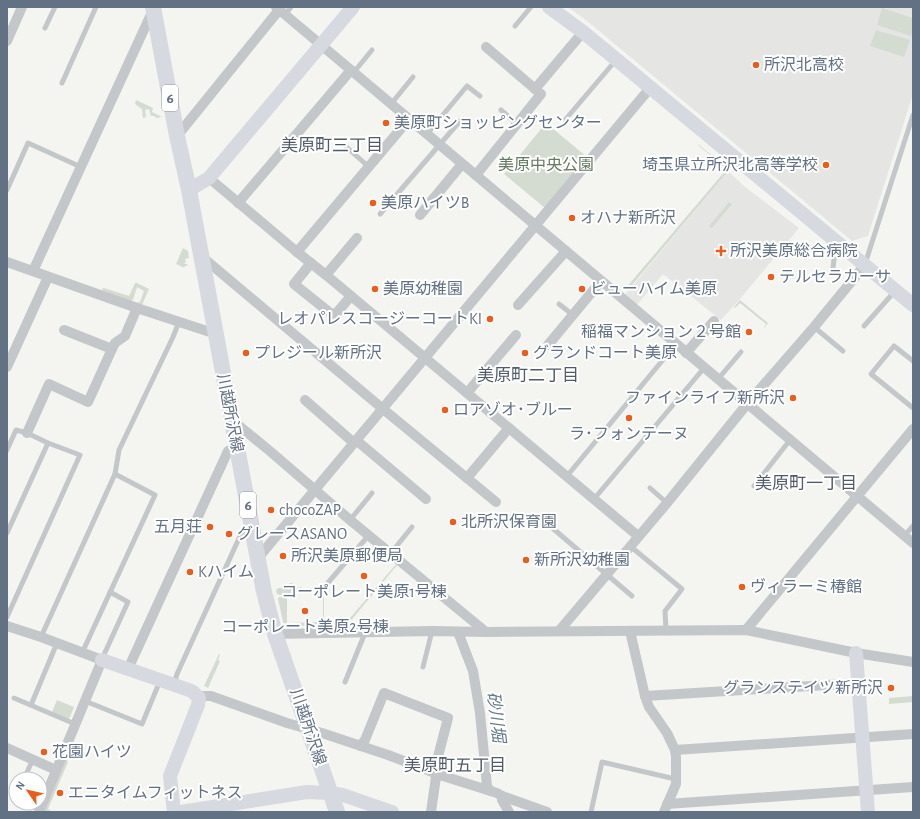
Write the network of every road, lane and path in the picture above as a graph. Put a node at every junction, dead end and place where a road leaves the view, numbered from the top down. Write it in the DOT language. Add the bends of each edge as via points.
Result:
graph roads {
  1 [pos="22,7"];
  2 [pos="55,7"];
  3 [pos="96,7"];
  4 [pos="152,7"];
  5 [pos="352,7"];
  6 [pos="531,7"];
  7 [pos="549,7"];
  8 [pos="283,10"];
  9 [pos="515,26"];
  10 [pos="45,28"];
  11 [pos="582,32"];
  12 [pos="7,41"];
  13 [pos="321,45"];
  14 [pos="486,47"];
  15 [pos="372,50"];
  16 [pos="617,60"];
  17 [pos="352,71"];
  18 [pos="413,77"];
  19 [pos="62,83"];
  20 [pos="650,88"];
  21 [pos="535,89"];
  22 [pos="480,96"];
  23 [pos="391,104"];
  24 [pos="501,110"];
  25 [pos="913,116"];
  26 [pos="409,119"];
  27 [pos="565,120"];
  28 [pos="460,121"];
  29 [pos="517,124"];
  30 [pos="427,134"];
  31 [pos="177,136"];
  32 [pos="342,144"];
  33 [pos="439,144"];
  34 [pos="462,164"];
  35 [pos="369,166"];
  36 [pos="81,167"];
  37 [pos="476,175"];
  38 [pos="209,178"];
  39 [pos="7,190"];
  40 [pos="189,190"];
  41 [pos="238,202"];
  42 [pos="380,214"];
  43 [pos="420,215"];
  44 [pos="536,225"];
  45 [pos="357,238"];
  46 [pos="843,247"];
  47 [pos="566,251"];
  48 [pos="297,252"];
  49 [pos="201,256"];
  50 [pos="7,262"];
  51 [pos="311,263"];
  52 [pos="865,265"];
  53 [pos="834,268"];
  54 [pos="33,271"];
  55 [pos="326,275"];
  56 [pos="48,277"];
  57 [pos="601,281"];
  58 [pos="895,290"];
  59 [pos="351,296"];
  60 [pos="559,304"];
  61 [pos="518,305"];
  62 [pos="913,305"];
  63 [pos="137,308"];
  64 [pos="573,315"];
  65 [pos="714,321"];
  66 [pos="179,322"];
  67 [pos="864,326"];
  68 [pos="814,327"];
  69 [pos="64,330"];
  70 [pos="216,334"];
  71 [pos="516,335"];
  72 [pos="676,344"];
  73 [pos="548,345"];
  74 [pos="112,349"];
  75 [pos="843,351"];
  76 [pos="741,352"];
  77 [pos="686,353"];
  78 [pos="425,358"];
  79 [pos="913,361"];
  80 [pos="7,367"];
  81 [pos="704,368"];
  82 [pos="718,380"];
  83 [pos="467,392"];
  84 [pos="305,400"];
  85 [pos="747,404"];
  86 [pos="913,408"];
  87 [pos="383,409"];
  88 [pos="232,420"];
  89 [pos="509,428"];
  90 [pos="913,429"];
  91 [pos="27,433"];
  92 [pos="790,440"];
  93 [pos="355,441"];
  94 [pos="48,444"];
  95 [pos="237,449"];
  96 [pos="7,450"];
  97 [pos="115,474"];
  98 [pos="567,476"];
  99 [pos="467,478"];
  100 [pos="754,486"];
  101 [pos="650,488"];
  102 [pos="315,489"];
  103 [pos="372,493"];
  104 [pos="857,496"];
  105 [pos="426,499"];
  106 [pos="594,499"];
  107 [pos="496,502"];
  108 [pos="667,503"];
  109 [pos="350,520"];
  110 [pos="543,520"];
  111 [pos="913,526"];
  112 [pos="412,527"];
  113 [pos="252,528"];
  114 [pos="7,533"];
  115 [pos="369,535"];
  116 [pos="638,536"];
  117 [pos="904,536"];
  118 [pos="913,543"];
  119 [pos="630,546"];
  120 [pos="391,553"];
  121 [pos="258,558"];
  122 [pos="607,574"];
  123 [pos="110,592"];
  124 [pos="320,592"];
  125 [pos="632,596"];
  126 [pos="7,617"];
  127 [pos="7,626"];
  128 [pos="666,630"];
  129 [pos="746,630"];
  130 [pos="560,631"];
  131 [pos="630,631"];
  132 [pos="432,632"];
  133 [pos="458,632"];
  134 [pos="486,632"];
  135 [pos="365,633"];
  136 [pos="275,634"];
  137 [pos="41,637"];
  138 [pos="57,643"];
  139 [pos="913,652"];
  140 [pos="82,653"];
  141 [pos="856,653"];
  142 [pos="102,660"];
  143 [pos="909,662"];
  144 [pos="423,667"];
  145 [pos="128,669"];
  146 [pos="346,682"];
  147 [pos="167,683"];
  148 [pos="859,683"];
  149 [pos="197,696"];
  150 [pos="644,696"];
  151 [pos="14,698"];
  152 [pos="85,701"];
  153 [pos="31,705"];
  154 [pos="75,724"];
  155 [pos="308,729"];
  156 [pos="913,734"];
  157 [pos="862,737"];
  158 [pos="360,746"];
  159 [pos="7,748"];
  160 [pos="675,750"];
  161 [pos="33,759"];
  162 [pos="56,770"];
  163 [pos="28,771"];
  164 [pos="434,772"];
  165 [pos="676,778"];
  166 [pos="913,787"];
  167 [pos="866,790"];
  168 [pos="330,793"];
  169 [pos="496,794"];
  170 [pos="666,808"];
  171 [pos="378,809"];
  172 [pos="40,812"];
  173 [pos="174,812"];
  174 [pos="182,812"];
  175 [pos="337,812"];
  176 [pos="392,812"];
  177 [pos="431,812"];
  178 [pos="509,812"];
  179 [pos="547,812"];
  180 [pos="592,812"];
  181 [pos="868,812"];
  1 -- 12 [label="street"];
  2 -- 10 [label="lane"];
  3 -- 19 [label="lane"];
  4 -- 31 [label="main road, 川越所沢線 / 6"];
  4 -- 36 [label="street"];
  5 -- 13 [label="street"];
  6 -- 9 [label="lane"];
  7 -- 11 [label="street"];
  8 -- 13 [label="street"];
  8 -- 31 [label="street"];
  11 -- 16 [label="street"];
  11 -- 21 [label="street"];
  13 -- 17 [label="street"];
  13 -- 38 [label="street"];
  14 -- 21 [label="street"];
  15 -- 17 [label="lane"];
  16 -- 20 [label="street"];
  16 -- 27 [label="lane"];
  17 -- 23 [label="street"];
  17 -- 41 [label="street"];
  18 -- 23 [label="lane"];
  20 -- 44 [label="street"];
  20 -- 46 [label="street"];
  21 -- 29 [label="street" via="541,94"];
  22 -- 30 [label="lane" via="467,86"];
  23 -- 26 [label="street"];
  24 -- 29 [label="lane"];
  25 -- 52 [label="lane"];
  26 -- 30 [label="street"];
  26 -- 35 [label="street"];
  28 -- 33 [label="lane"];
  29 -- 37 [label="street"];
  30 -- 33 [label="street"];
  31 -- 40 [label="main road, 川越所沢線 / 6"];
  32 -- 35 [label="lane"];
  33 -- 34 [label="street"];
  33 -- 42 [label="lane"];
  34 -- 37 [label="street"];
  34 -- 43 [label="street"];
  35 -- 48 [label="street"];
  36 -- 39 [label="lane" via="28,143"];
  36 -- 54 [label="street"];
  37 -- 44 [label="street"];
  38 -- 40 [label="street"];
  38 -- 41 [label="street"];
  40 -- 49 [label="main road, 川越所沢線 / 6"];
  41 -- 48 [label="street"];
  44 -- 47 [label="street"];
  44 -- 78 [label="street"];
  45 -- 55 [label="street"];
  46 -- 52 [label="street"];
  46 -- 53 [label="lane" via="834,259"];
  47 -- 57 [label="street"];
  47 -- 61 [label="street"];
  48 -- 51 [label="street"];
  49 -- 70 [label="main road, 川越所沢線 / 6"];
  49 -- 87 [label="street"];
  50 -- 54 [label="street"];
  51 -- 55 [label="street"];
  51 -- 59 [label="street" via="294,284 334,316"];
  52 -- 58 [label="street"];
  52 -- 68 [label="street"];
  54 -- 56 [label="street"];
  55 -- 59 [label="street"];
  56 -- 63 [label="street"];
  56 -- 80 [label="street"];
  57 -- 64 [label="street"];
  57 -- 72 [label="street"];
  58 -- 62 [label="street"];
  58 -- 67 [label="lane"];
  59 -- 78 [label="street"];
  60 -- 64 [label="lane"];
  63 -- 66 [label="street"];
  63 -- 74 [label="street" via="125,336 114,343"];
  64 -- 73 [label="street"];
  65 -- 77 [label="street"];
  66 -- 70 [label="street"];
  66 -- 97 [label="lane" via="120,450"];
  68 -- 75 [label="lane"];
  68 -- 85 [label="street"];
  69 -- 74 [label="street"];
  70 -- 88 [label="main road, 川越所沢線 / 6"];
  71 -- 83 [label="street"];
  72 -- 77 [label="street"];
  72 -- 98 [label="lane"];
  74 -- 91 [label="street" via="88,402 49,384"];
  76 -- 82 [label="lane"];
  77 -- 81 [label="street"];
  78 -- 83 [label="street"];
  78 -- 87 [label="street"];
  79 -- 86 [label="lane" via="894,346 871,374"];
  81 -- 82 [label="street"];
  81 -- 106 [label="lane"];
  82 -- 85 [label="street"];
  83 -- 89 [label="street"];
  84 -- 93 [label="street"];
  85 -- 92 [label="street"];
  85 -- 108 [label="street"];
  87 -- 93 [label="street"];
  87 -- 99 [label="street"];
  88 -- 95 [label="main road, 川越所沢線 / 6"];
  88 -- 102 [label="street"];
  89 -- 98 [label="street"];
  89 -- 99 [label="street"];
  90 -- 104 [label="street"];
  91 -- 94 [label="lane"];
  91 -- 96 [label="lane" via="16,430"];
  92 -- 100 [label="lane"];
  92 -- 104 [label="street"];
  93 -- 102 [label="street"];
  93 -- 105 [label="street"];
  94 -- 114 [label="lane"];
  94 -- 126 [label="lane" via="80,455"];
  95 -- 113 [label="main road, 川越所沢線 / 6"];
  95 -- 145 [label="street" via="228,451"];
  97 -- 123 [label="lane" via="155,495"];
  97 -- 137 [label="lane"];
  98 -- 106 [label="street"];
  99 -- 107 [label="street"];
  101 -- 108 [label="lane"];
  102 -- 109 [label="street"];
  102 -- 121 [label="street"];
  103 -- 109 [label="lane"];
  104 -- 117 [label="street"];
  104 -- 129 [label="street"];
  106 -- 116 [label="street"];
  108 -- 116 [label="street"];
  109 -- 115 [label="street"];
  110 -- 122 [label="lane"];
  111 -- 117 [label="lane"];
  112 -- 120 [label="lane"];
  113 -- 121 [label="main road, 川越所沢線 / 6"];
  113 -- 147 [label="lane" via="241,534 177,674"];
  115 -- 120 [label="street"];
  115 -- 124 [label="lane"];
  116 -- 119 [label="street"];
  117 -- 118 [label="street"];
  119 -- 122 [label="street"];
  119 -- 128 [label="lane" via="682,589 665,611"];
  120 -- 134 [label="street"];
  121 -- 136 [label="main road, 川越所沢線 / 6"];
  122 -- 125 [label="lane"];
  122 -- 130 [label="street"];
  123 -- 140 [label="lane"];
  123 -- 142 [label="lane" via="128,602"];
  127 -- 137 [label="street"];
  128 -- 129 [label="street"];
  128 -- 131 [label="street"];
  129 -- 141 [label="street"];
  130 -- 131 [label="street"];
  130 -- 134 [label="street"];
  131 -- 150 [label="street"];
  132 -- 133 [label="street"];
  132 -- 135 [label="street"];
  132 -- 144 [label="lane"];
  133 -- 134 [label="street"];
  133 -- 169 [label="street" via="473,671 487,786"];
  135 -- 136 [label="street"];
  135 -- 146 [label="lane"];
  136 -- 155 [label="main road, 川越所沢線 / 6"];
  137 -- 138 [label="street"];
  138 -- 140 [label="street"];
  138 -- 153 [label="lane"];
  139 -- 143 [label="street"];
  140 -- 142 [label="street"];
  141 -- 143 [label="street"];
  141 -- 148 [label="street"];
  142 -- 145 [label="street"];
  142 -- 152 [label="street"];
  145 -- 147 [label="street"];
  147 -- 149 [label="street" via="190,690"];
  147 -- 152 [label="lane" via="142,724"];
  148 -- 150 [label="street"];
  148 -- 157 [label="street"];
  149 -- 155 [label="street" via="211,696"];
  149 -- 173 [label="street" via="198,705 170,776"];
  150 -- 160 [label="street"];
  151 -- 153 [label="lane"];
  152 -- 154 [label="street"];
  153 -- 154 [label="lane"];
  154 -- 162 [label="street"];
  155 -- 158 [label="street"];
  155 -- 168 [label="main road, 川越所沢線 / 6"];
  156 -- 157 [label="street"];
  157 -- 160 [label="street"];
  157 -- 167 [label="street"];
  158 -- 164 [label="street"];
  158 -- 164 [label="street" via="365,740 384,693 448,718"];
  159 -- 161 [label="street"];
  160 -- 165 [label="street"];
  161 -- 162 [label="street"];
  161 -- 163 [label="lane"];
  162 -- 172 [label="street"];
  164 -- 169 [label="street"];
  164 -- 177 [label="street" via="436,777"];
  165 -- 170 [label="street"];
  165 -- 180 [label="lane" via="602,762"];
  166 -- 167 [label="street"];
  167 -- 170 [label="street"];
  167 -- 181 [label="street"];
  168 -- 171 [label="street" via="343,795"];
  168 -- 174 [label="street" via="308,792"];
  168 -- 175 [label="main road, 川越所沢線 / 6"];
  169 -- 178 [label="street"];
  169 -- 179 [label="street"];
  171 -- 176 [label="street"];
}
